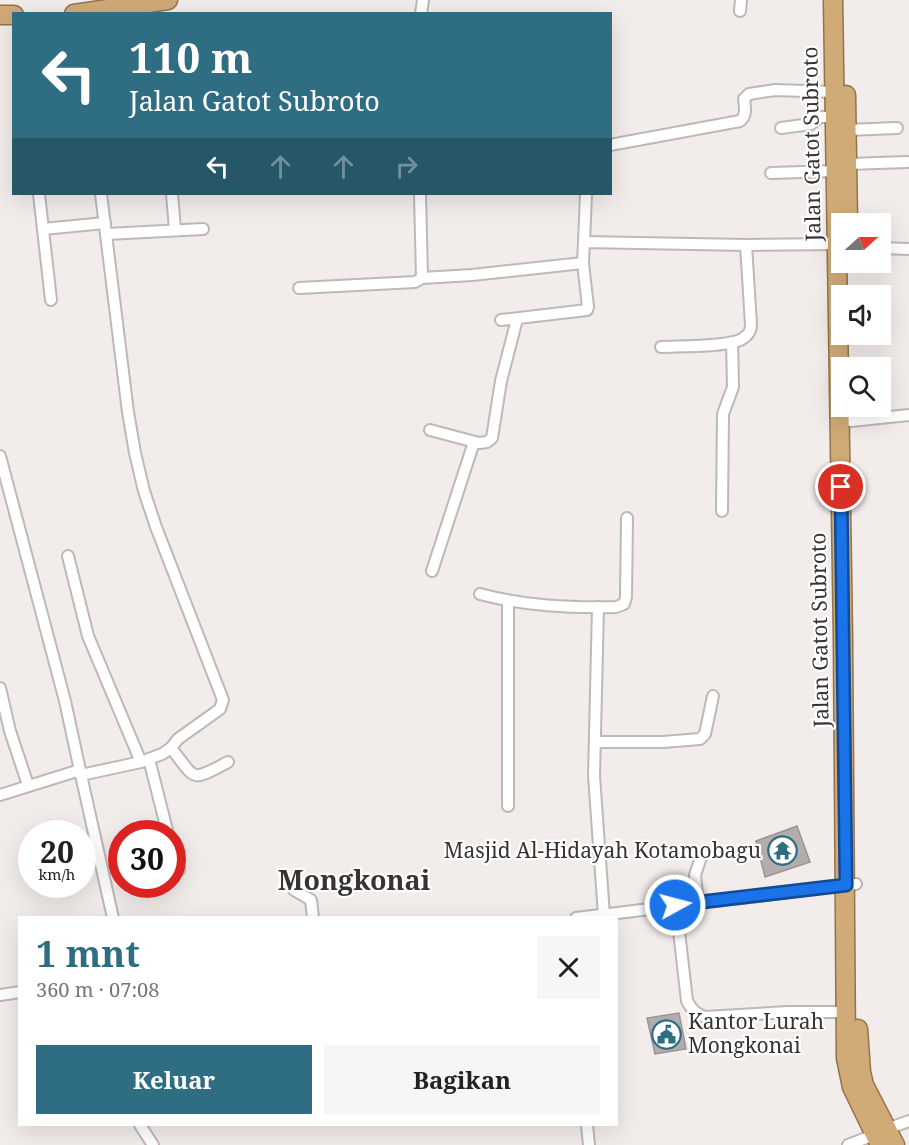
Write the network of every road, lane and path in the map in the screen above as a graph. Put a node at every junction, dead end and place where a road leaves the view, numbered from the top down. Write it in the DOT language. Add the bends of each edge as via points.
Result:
graph roads {
  1 [pos="168,0"];
  2 [pos="839,4"];
  3 [pos="87,12"];
  4 [pos="835,92"];
  5 [pos="834,117"];
  6 [pos="781,128"];
  7 [pos="897,128"];
  8 [pos="848,130"];
  9 [pos="612,145"];
  10 [pos="907,162"];
  11 [pos="842,167"];
  12 [pos="771,173"];
  13 [pos="39,195"];
  14 [pos="101,195"];
  15 [pos="172,195"];
  16 [pos="420,195"];
  17 [pos="586,195"];
  18 [pos="840,213"];
  19 [pos="847,213"];
  20 [pos="106,228"];
  21 [pos="44,229"];
  22 [pos="175,229"];
  23 [pos="203,229"];
  24 [pos="584,242"];
  25 [pos="831,244"];
  26 [pos="746,245"];
  27 [pos="891,248"];
  28 [pos="909,249"];
  29 [pos="583,263"];
  30 [pos="840,273"];
  31 [pos="423,278"];
  32 [pos="299,288"];
  33 [pos="51,300"];
  34 [pos="517,319"];
  35 [pos="501,320"];
  36 [pos="732,342"];
  37 [pos="661,347"];
  38 [pos="891,415"];
  39 [pos="909,415"];
  40 [pos="851,417"];
  41 [pos="430,430"];
  42 [pos="474,442"];
  43 [pos="0,456"];
  44 [pos="722,511"];
  45 [pos="627,518"];
  46 [pos="68,556"];
  47 [pos="432,571"];
  48 [pos="480,594"];
  49 [pos="508,602"];
  50 [pos="598,607"];
  51 [pos="0,688"];
  52 [pos="713,696"];
  53 [pos="595,742"];
  54 [pos="171,748"];
  55 [pos="145,760"];
  56 [pos="228,762"];
  57 [pos="81,773"];
  58 [pos="28,785"];
  59 [pos="0,795"];
  60 [pos="508,806"];
  61 [pos="164,820"];
  62 [pos="702,854"];
  63 [pos="851,884"];
  64 [pos="294,890"];
  65 [pos="698,903"];
  66 [pos="675,905"];
  67 [pos="604,915"];
  68 [pos="113,916"];
  69 [pos="313,916"];
  70 [pos="595,916"];
  71 [pos="18,992"];
  72 [pos="0,995"];
  73 [pos="846,1011"];
  74 [pos="909,1120"];
  75 [pos="141,1126"];
  76 [pos="587,1126"];
  77 [pos="884,1139"];
  78 [pos="153,1145"];
  79 [pos="590,1145"];
  80 [pos="848,1145"];
  1 -- 3 [label="highway"];
  2 -- 4 [label="highway, Jalan Gatot Subroto"];
  2 -- 8 [label="highway, Jalan Gatot Subroto"];
  4 -- 5 [label="highway, Jalan Gatot Subroto"];
  4 -- 9 [label="street" via="775,90 749,94 744,99 746,110 740,121"];
  5 -- 6 [label="street"];
  5 -- 11 [label="highway, Jalan Gatot Subroto"];
  7 -- 8 [label="street"];
  8 -- 11 [label="highway, Jalan Gatot Subroto"];
  10 -- 11 [label="street"];
  11 -- 12 [label="street"];
  11 -- 18 [label="highway, Jalan Gatot Subroto"];
  11 -- 19 [label="highway, Jalan Gatot Subroto"];
  13 -- 21 [label="street"];
  14 -- 20 [label="street"];
  15 -- 22 [label="street"];
  16 -- 31 [label="street"];
  17 -- 24 [label="street"];
  20 -- 21 [label="street"];
  20 -- 22 [label="street"];
  20 -- 54 [label="street" via="139,472 156,527 223,700 220,709 177,739"];
  21 -- 33 [label="street"];
  22 -- 23 [label="street"];
  24 -- 26 [label="street"];
  24 -- 29 [label="street"];
  25 -- 26 [label="street"];
  26 -- 36 [label="street" via="752,328 744,338"];
  27 -- 28 [label="street"];
  29 -- 31 [label="street"];
  29 -- 34 [label="street" via="586,310"];
  30 -- 63 [label="highway, Jalan Gatot Subroto"];
  31 -- 32 [label="street" via="415,282"];
  34 -- 35 [label="street"];
  34 -- 42 [label="street" via="492,438"];
  36 -- 37 [label="street"];
  36 -- 44 [label="street" via="733,387 723,414"];
  38 -- 39 [label="street"];
  40 -- 63 [label="highway, Jalan Gatot Subroto"];
  41 -- 42 [label="street"];
  42 -- 47 [label="street"];
  43 -- 57 [label="street"];
  45 -- 50 [label="street" via="624,604"];
  46 -- 55 [label="street" via="88,636"];
  48 -- 49 [label="street"];
  49 -- 50 [label="street"];
  49 -- 60 [label="street"];
  50 -- 53 [label="street"];
  51 -- 58 [label="street"];
  52 -- 53 [label="street" via="705,734 700,739"];
  53 -- 67 [label="street"];
  54 -- 55 [label="street"];
  54 -- 56 [label="street" via="196,777"];
  55 -- 57 [label="street"];
  55 -- 61 [label="street"];
  57 -- 58 [label="street"];
  57 -- 68 [label="street"];
  58 -- 59 [label="street"];
  62 -- 65 [label="street" via="695,875"];
  63 -- 65 [label="street"];
  63 -- 73 [label="highway, Jalan Gatot Subroto"];
  63 -- 77 [label="highway, Jalan Gatot Subroto" via="861,1072"];
  64 -- 69 [label="street" via="311,900"];
  65 -- 66 [label="street"];
  66 -- 67 [label="street"];
  66 -- 73 [label="street" via="687,1001 698,1015"];
  67 -- 70 [label="street"];
  71 -- 72 [label="street"];
  73 -- 77 [label="highway, Jalan Gatot Subroto" via="848,1073 859,1105"];
  74 -- 77 [label="street"];
  75 -- 78 [label="street"];
  76 -- 79 [label="street"];
  77 -- 80 [label="street"];
}
